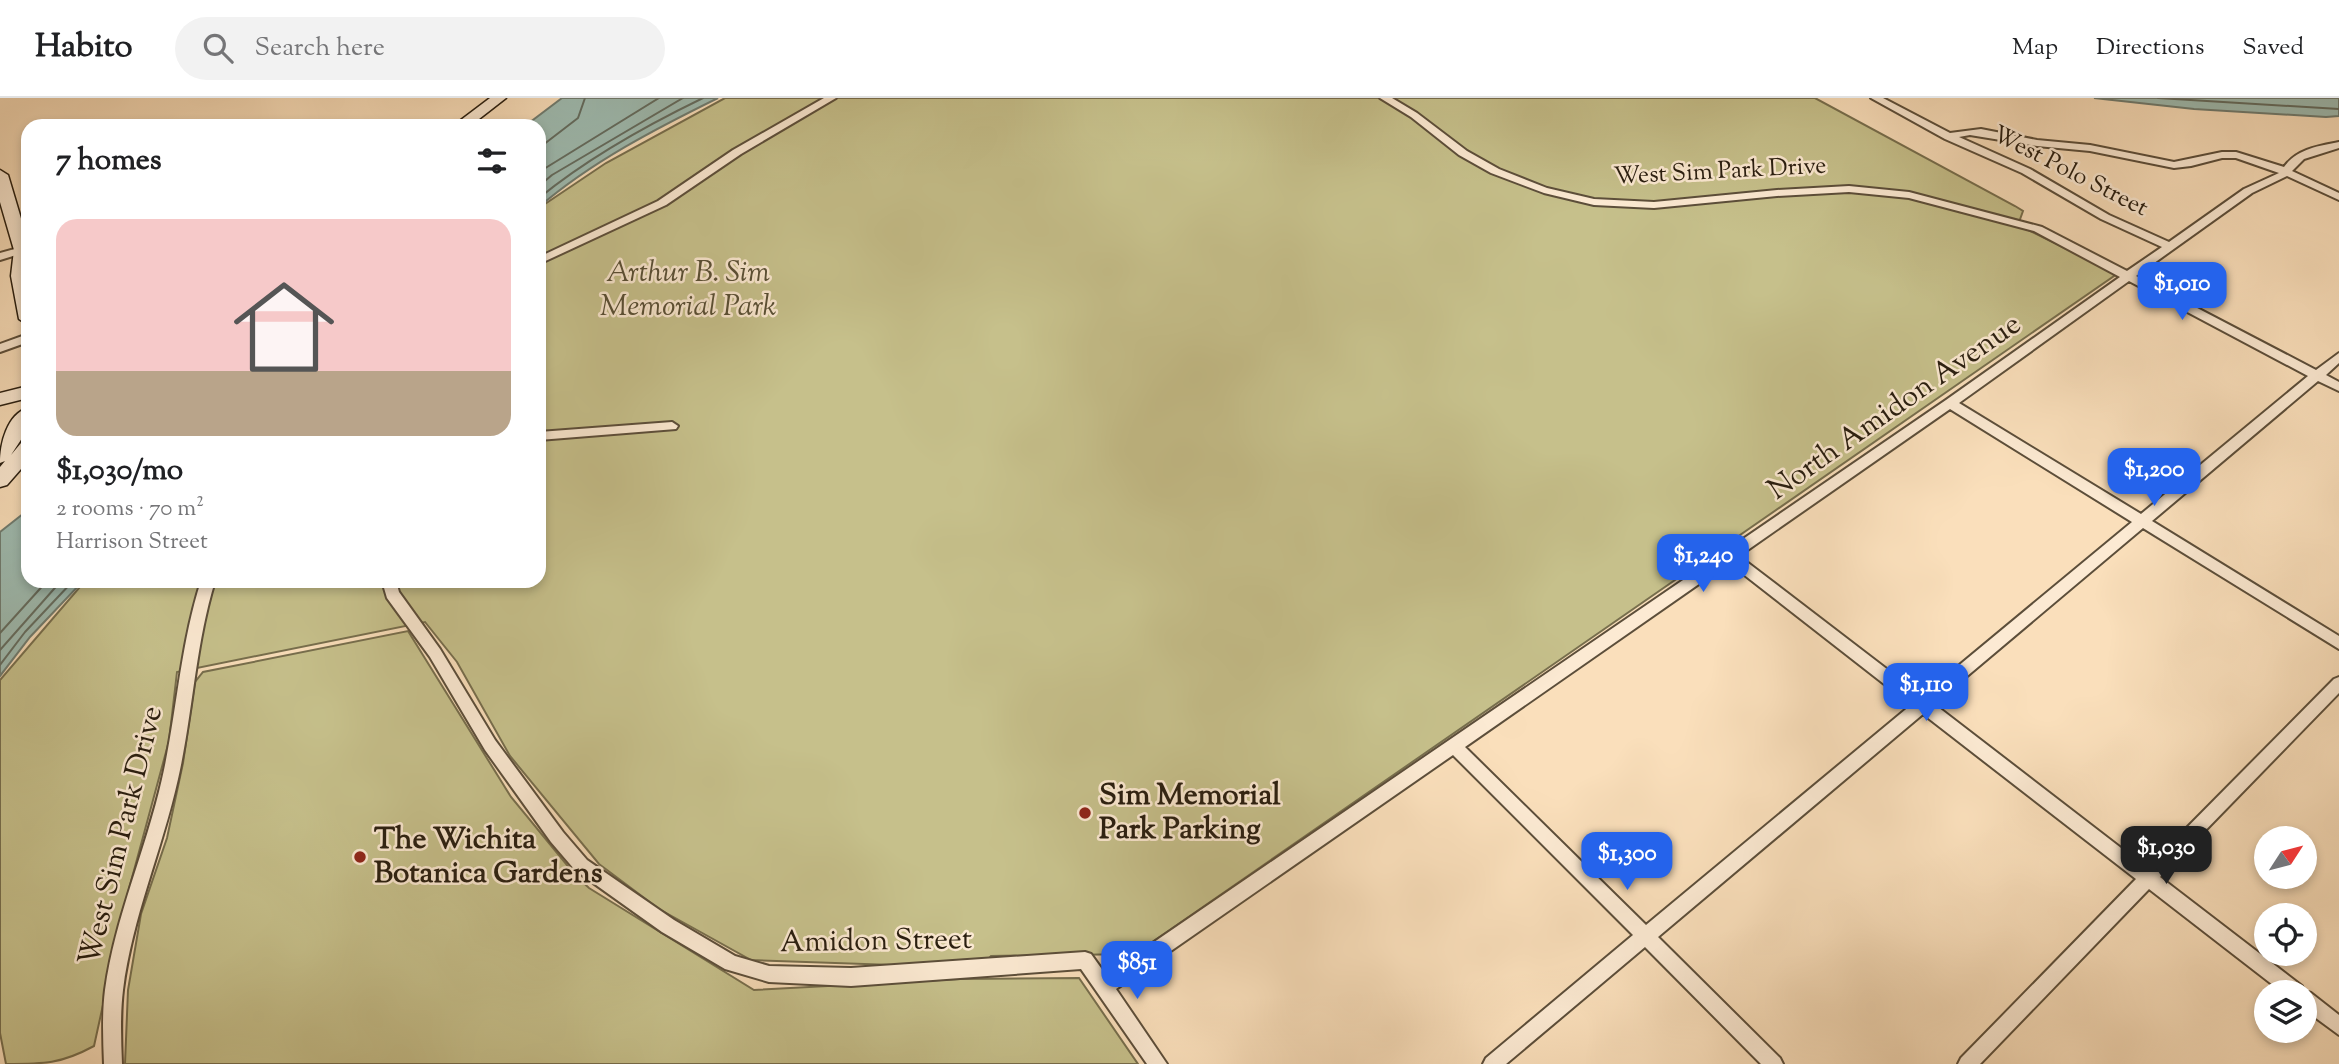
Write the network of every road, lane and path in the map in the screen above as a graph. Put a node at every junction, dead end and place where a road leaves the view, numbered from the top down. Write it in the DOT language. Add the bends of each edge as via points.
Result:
graph roads {
  1 [pos="499,98"];
  2 [pos="517,98"];
  3 [pos="831,98"];
  4 [pos="1385,98"];
  5 [pos="1875,98"];
  6 [pos="470,119"];
  7 [pos="488,119"];
  8 [pos="1949,137"];
  9 [pos="2339,145"];
  10 [pos="2286,173"];
  11 [pos="0,177"];
  12 [pos="2339,197"];
  13 [pos="21,241"];
  14 [pos="2170,246"];
  15 [pos="21,254"];
  16 [pos="0,257"];
  17 [pos="546,258"];
  18 [pos="21,268"];
  19 [pos="2130,275"];
  20 [pos="21,286"];
  21 [pos="21,340"];
  22 [pos="0,348"];
  23 [pos="2339,358"];
  24 [pos="2317,375"];
  25 [pos="2339,387"];
  26 [pos="21,394"];
  27 [pos="0,399"];
  28 [pos="1950,403"];
  29 [pos="21,407"];
  30 [pos="0,412"];
  31 [pos="21,425"];
  32 [pos="671,426"];
  33 [pos="546,435"];
  34 [pos="0,456"];
  35 [pos="21,456"];
  36 [pos="21,472"];
  37 [pos="0,480"];
  38 [pos="0,488"];
  39 [pos="2141,520"];
  40 [pos="1728,555"];
  41 [pos="206,588"];
  42 [pos="391,588"];
  43 [pos="2339,643"];
  44 [pos="2339,683"];
  45 [pos="1921,704"];
  46 [pos="1454,746"];
  47 [pos="2147,878"];
  48 [pos="1644,936"];
  49 [pos="2280,980"];
  50 [pos="1104,987"];
  51 [pos="2317,1009"];
  52 [pos="2339,1026"];
  53 [pos="113,1064"];
  54 [pos="1157,1064"];
  55 [pos="1492,1064"];
  56 [pos="1774,1064"];
  57 [pos="1967,1064"];
  1 -- 6 [label="main road"];
  2 -- 7 [label="main road"];
  3 -- 17 [label="street" via="737,152 671,198"];
  4 -- 19 [label="street, West Sim Park Drive" via="1495,171 1594,202 1654,205 1849,189 1909,195 2038,229"];
  5 -- 8 [label="street, West Polo Street"];
  8 -- 10 [label="street" via="1959,131 1979,132 2172,165 2199,164 2233,154"];
  8 -- 14 [label="street, West Polo Street" via="2026,171 2080,204"];
  9 -- 10 [label="street, North Amidon Avenue" via="2303,155"];
  10 -- 12 [label="street"];
  10 -- 14 [label="street, North Amidon Avenue" via="2248,191"];
  11 -- 13 [label="main road"];
  14 -- 19 [label="street, North Amidon Avenue"];
  15 -- 16 [label="street"];
  18 -- 20 [label="main road"];
  19 -- 24 [label="street, West Sim Park Drive"];
  19 -- 28 [label="street, North Amidon Avenue"];
  21 -- 22 [label="street"];
  23 -- 24 [label="street"];
  24 -- 25 [label="street, West Sim Park Drive"];
  24 -- 39 [label="street"];
  26 -- 27 [label="main road"];
  28 -- 39 [label="street"];
  28 -- 40 [label="street, North Amidon Avenue"];
  29 -- 30 [label="main road"];
  31 -- 34 [label="main road"];
  32 -- 33 [label="street"];
  35 -- 37 [label="main road"];
  36 -- 38 [label="main road"];
  39 -- 43 [label="street"];
  39 -- 45 [label="street"];
  40 -- 45 [label="street"];
  40 -- 46 [label="street, North Amidon Avenue"];
  41 -- 53 [label="street, West Sim Park Drive" via="193,632 170,779 116,968"];
  42 -- 50 [label="street, Amidon Street" via="489,745 581,865 731,963 769,974 850,977 1085,960"];
  44 -- 47 [label="street"];
  45 -- 47 [label="street"];
  45 -- 48 [label="street"];
  46 -- 48 [label="street"];
  46 -- 50 [label="street, North Amidon Avenue"];
  47 -- 49 [label="street"];
  47 -- 57 [label="street"];
  48 -- 55 [label="street"];
  48 -- 56 [label="street"];
  50 -- 54 [label="street"];
  51 -- 52 [label="street"];
}
